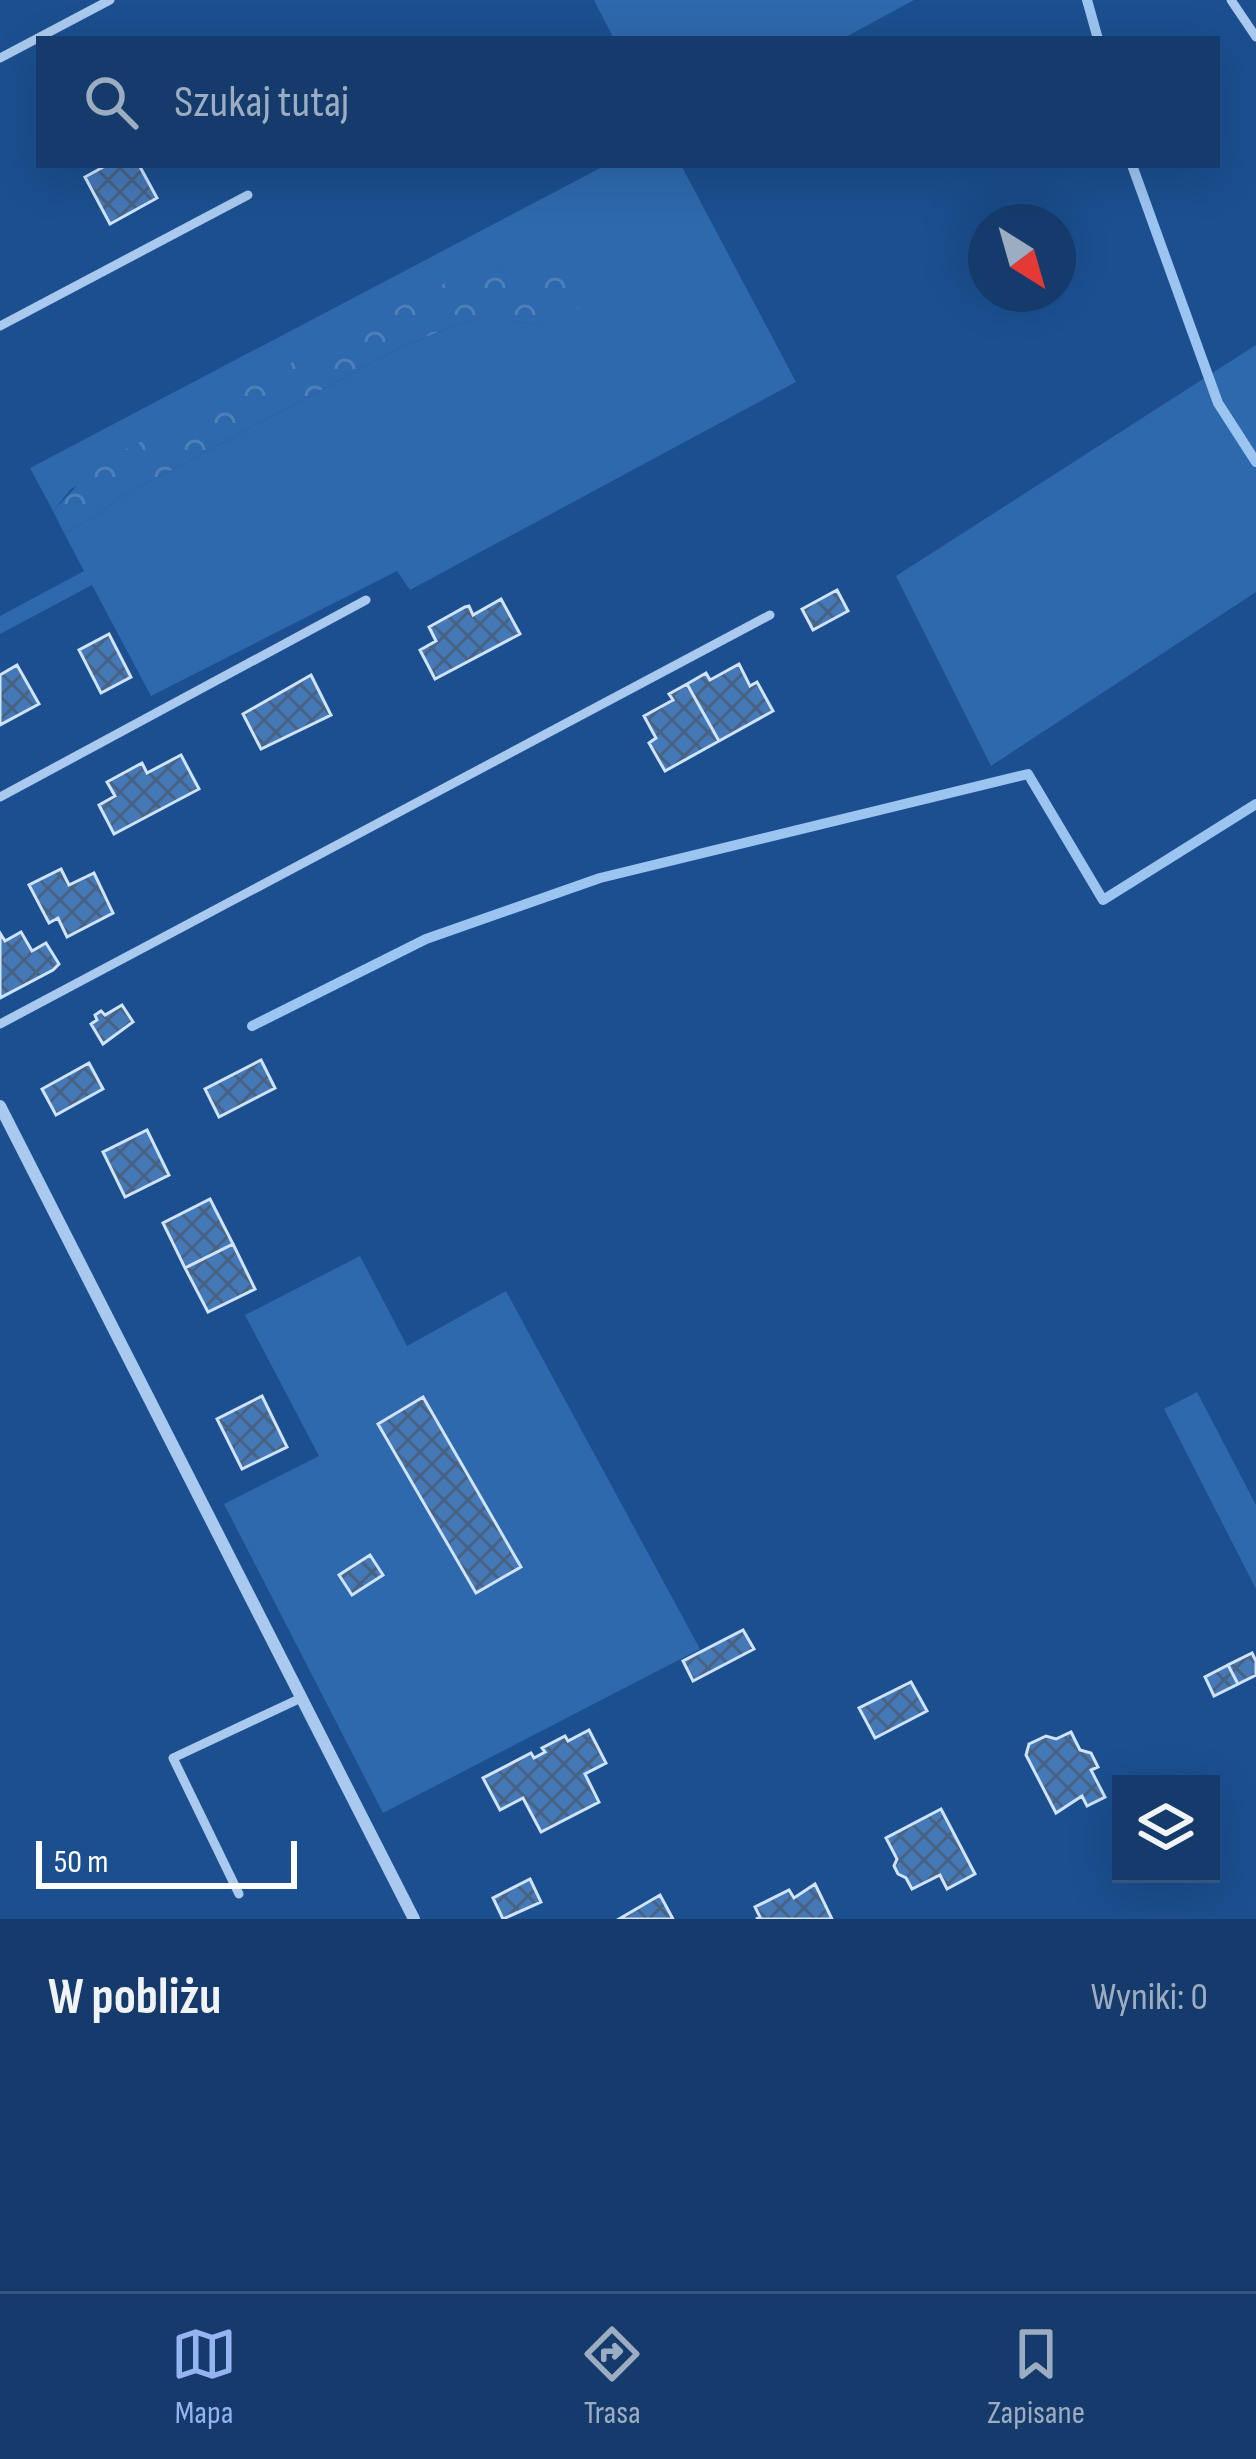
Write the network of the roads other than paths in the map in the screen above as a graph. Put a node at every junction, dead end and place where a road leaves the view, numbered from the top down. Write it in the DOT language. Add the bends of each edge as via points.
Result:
graph roads {
  1 [pos="110,0"];
  2 [pos="1231,0"];
  3 [pos="42,36"];
  4 [pos="1256,37"];
  5 [pos="36,39"];
  6 [pos="0,58"];
  7 [pos="248,195"];
  8 [pos="0,326"];
  9 [pos="366,600"];
  10 [pos="770,615"];
  11 [pos="0,797"];
  12 [pos="0,1024"];
  13 [pos="0,1106"];
  14 [pos="301,1698"];
  15 [pos="239,1894"];
  16 [pos="414,1919"];
  1 -- 3 [label="lane"];
  2 -- 4 [label="lane"];
  5 -- 6 [label="lane"];
  7 -- 8 [label="lane"];
  9 -- 11 [label="lane"];
  10 -- 12 [label="lane"];
  13 -- 14 [label="street"];
  14 -- 15 [label="lane" via="173,1758"];
  14 -- 16 [label="street"];
}
